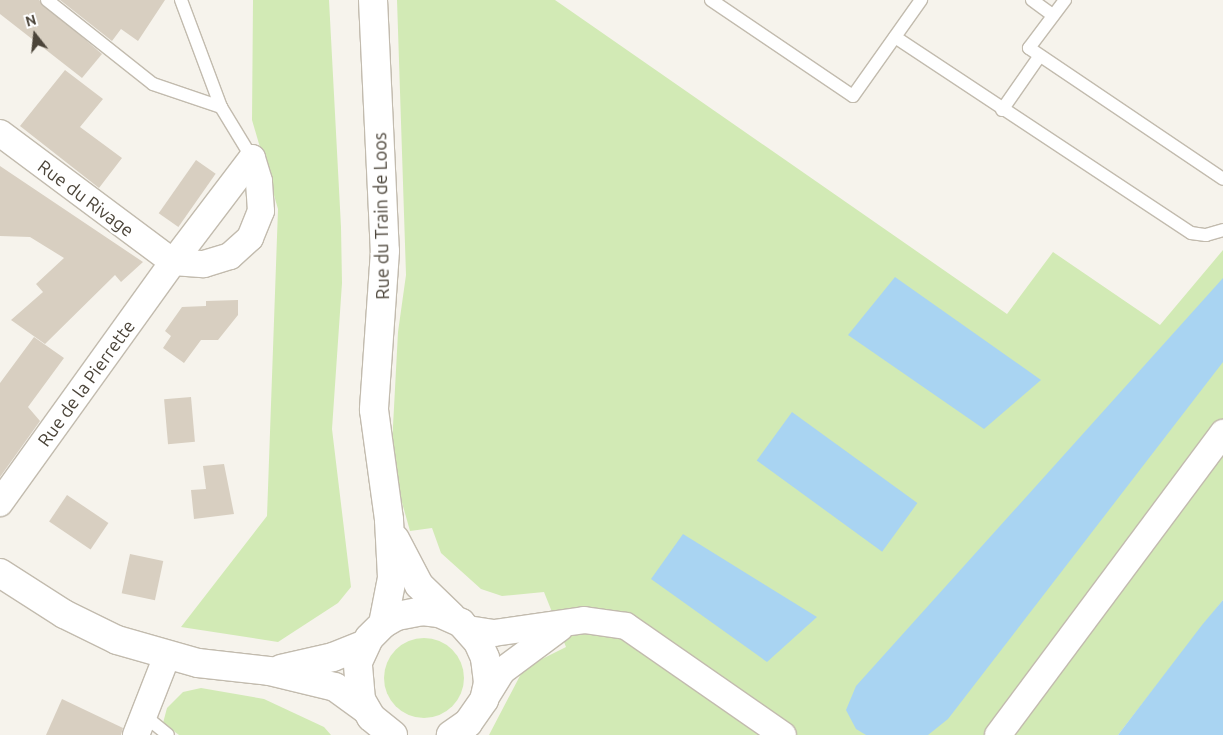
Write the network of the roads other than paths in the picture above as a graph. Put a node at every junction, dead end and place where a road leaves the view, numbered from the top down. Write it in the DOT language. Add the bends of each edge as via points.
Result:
graph roads {
  1 [pos="47,0"];
  2 [pos="181,0"];
  3 [pos="373,0"];
  4 [pos="710,0"];
  5 [pos="921,0"];
  6 [pos="1032,0"];
  7 [pos="1065,0"];
  8 [pos="1054,14"];
  9 [pos="895,37"];
  10 [pos="1039,57"];
  11 [pos="221,107"];
  12 [pos="1002,110"];
  13 [pos="0,133"];
  14 [pos="252,158"];
  15 [pos="1223,179"];
  16 [pos="1223,230"];
  17 [pos="173,262"];
  18 [pos="1223,433"];
  19 [pos="0,503"];
  20 [pos="389,520"];
  21 [pos="0,573"];
  22 [pos="567,623"];
  23 [pos="461,624"];
  24 [pos="374,634"];
  25 [pos="167,656"];
  26 [pos="269,671"];
  27 [pos="365,709"];
  28 [pos="477,717"];
  29 [pos="141,726"];
  30 [pos="168,735"];
  31 [pos="393,735"];
  32 [pos="451,735"];
  33 [pos="784,735"];
  34 [pos="998,735"];
  1 -- 11 [label="lane" via="154,84"];
  2 -- 11 [label="lane"];
  3 -- 20 [label="street, Rue du Train de Loos" via="385,251 374,410"];
  4 -- 9 [label="lane" via="853,96"];
  5 -- 9 [label="lane"];
  6 -- 8 [label="lane"];
  7 -- 8 [label="lane"];
  8 -- 10 [label="lane" via="1029,48"];
  9 -- 12 [label="lane"];
  10 -- 12 [label="lane"];
  10 -- 15 [label="lane"];
  11 -- 14 [label="lane"];
  12 -- 16 [label="lane" via="1191,233 1206,235"];
  13 -- 17 [label="street, Rue du Rivage"];
  14 -- 17 [label="street, Rue de la Pierrette"];
  14 -- 17 [label="street" via="259,182 261,211 250,238 219,260 204,264"];
  17 -- 19 [label="street, Rue de la Pierrette"];
  18 -- 34 [label="street"];
  20 -- 23 [label="street, Rue du Train de Loos" via="419,585"];
  20 -- 24 [label="street, Rue du Train de Loos" via="392,578"];
  21 -- 25 [label="street" via="88,627"];
  22 -- 23 [label="street" via="494,633"];
  22 -- 28 [label="street" via="513,661"];
  22 -- 33 [label="street" via="599,619 626,626"];
  23 -- 24 [label="street" via="422,610 405,613"];
  23 -- 28 [label="street, Rue du Train de Loos" via="485,658 488,683"];
  24 -- 26 [label="street" via="333,657"];
  24 -- 27 [label="street, Rue du Train de Loos" via="356,671"];
  25 -- 26 [label="street"];
  25 -- 29 [label="street"];
  26 -- 27 [label="street" via="335,687"];
  27 -- 31 [label="street" via="378,725"];
  28 -- 32 [label="street"];
  29 -- 30 [label="lane"];
}
